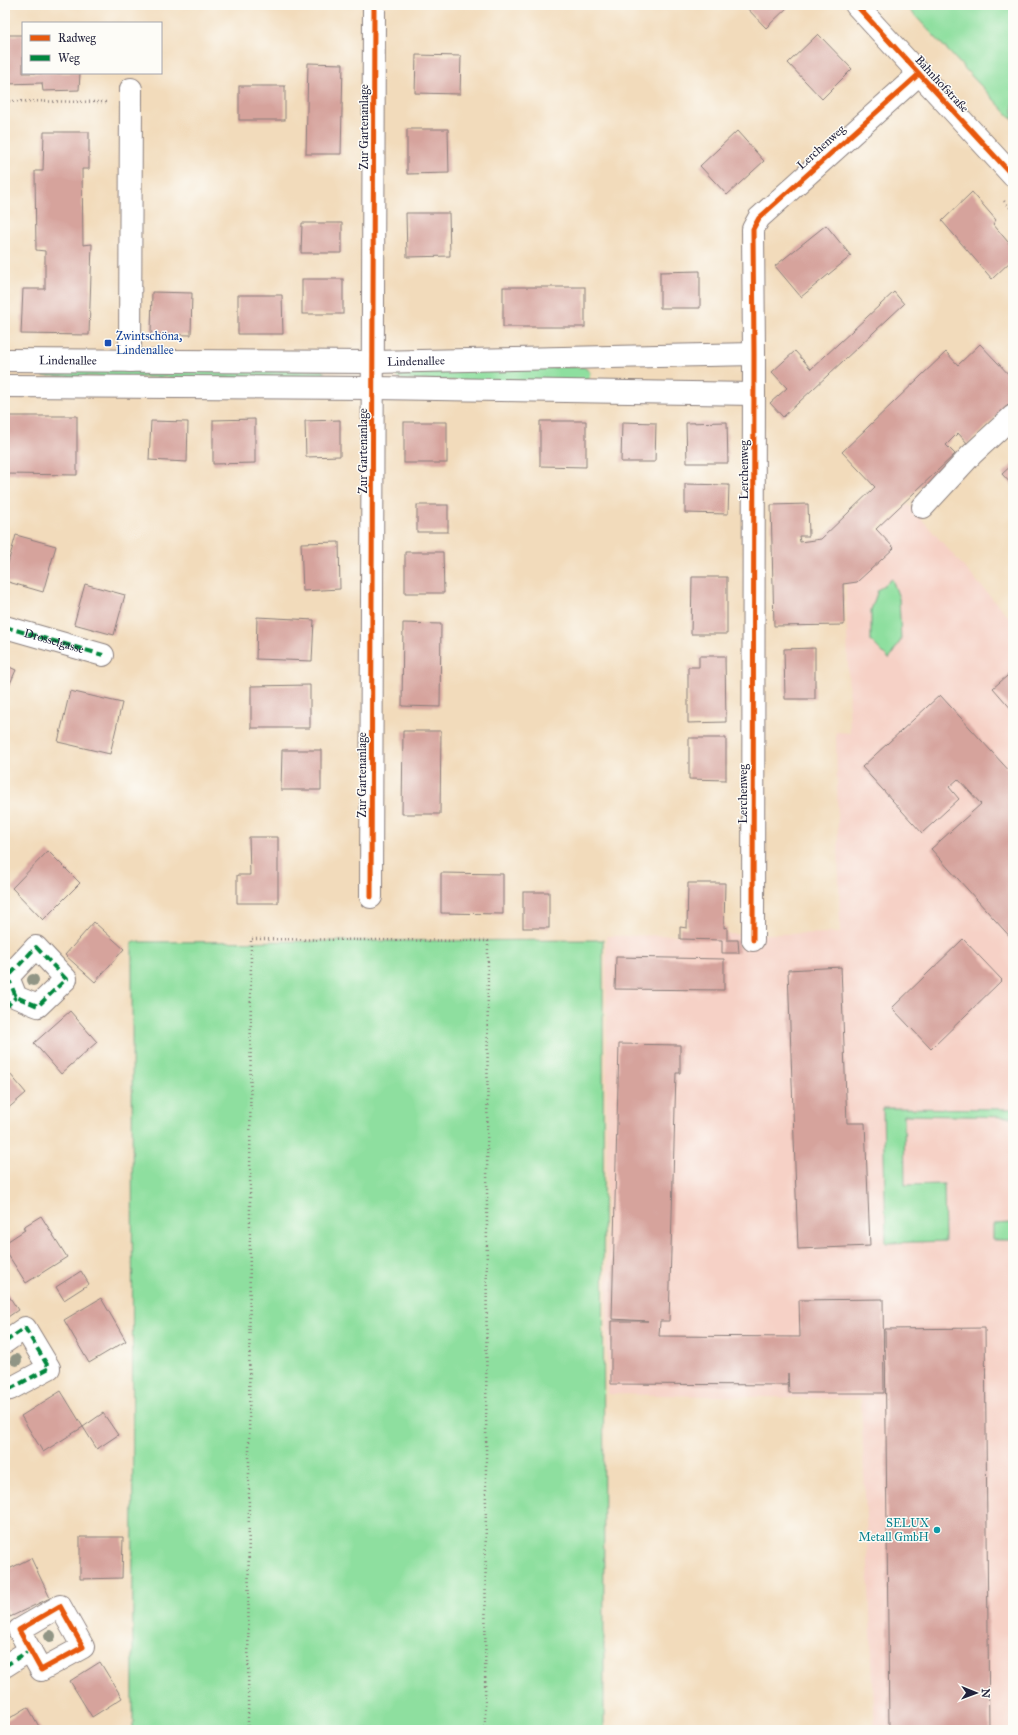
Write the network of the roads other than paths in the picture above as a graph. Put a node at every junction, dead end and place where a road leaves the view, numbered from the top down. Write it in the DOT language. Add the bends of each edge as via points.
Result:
graph roads {
  1 [pos="374,5"];
  2 [pos="856,5"];
  3 [pos="919,74"];
  4 [pos="131,96"];
  5 [pos="1013,176"];
  6 [pos="754,354"];
  7 [pos="5,360"];
  8 [pos="130,361"];
  9 [pos="374,362"];
  10 [pos="5,386"];
  11 [pos="374,388"];
  12 [pos="754,394"];
  13 [pos="1013,416"];
  14 [pos="924,507"];
  15 [pos="5,627"];
  16 [pos="103,655"];
  17 [pos="371,897"];
  18 [pos="753,940"];
  19 [pos="5,1342"];
  20 [pos="5,1385"];
  21 [pos="30,1650"];
  22 [pos="5,1666"];
  1 -- 9 [label="street, Zur Gartenanlage"];
  2 -- 3 [label="street, Bahnhofstraße"];
  3 -- 5 [label="street, Bahnhofstraße"];
  3 -- 6 [label="street, Lerchenweg" via="759,218 753,229"];
  4 -- 8 [label="street"];
  6 -- 9 [label="street, Lindenallee"];
  6 -- 12 [label="street, Lerchenweg"];
  7 -- 8 [label="street, Lindenallee"];
  8 -- 9 [label="street, Lindenallee"];
  9 -- 11 [label="street, Zur Gartenanlage"];
  10 -- 11 [label="street, Lindenallee"];
  11 -- 12 [label="street, Lindenallee"];
  11 -- 17 [label="street, Zur Gartenanlage"];
  12 -- 18 [label="street, Lerchenweg"];
  13 -- 14 [label="street" via="971,455"];
  15 -- 16 [label="street, Drosselgasse"];
  19 -- 20 [label="street" via="25,1328 49,1368 10,1389"];
  21 -- 22 [label="street"];
}
